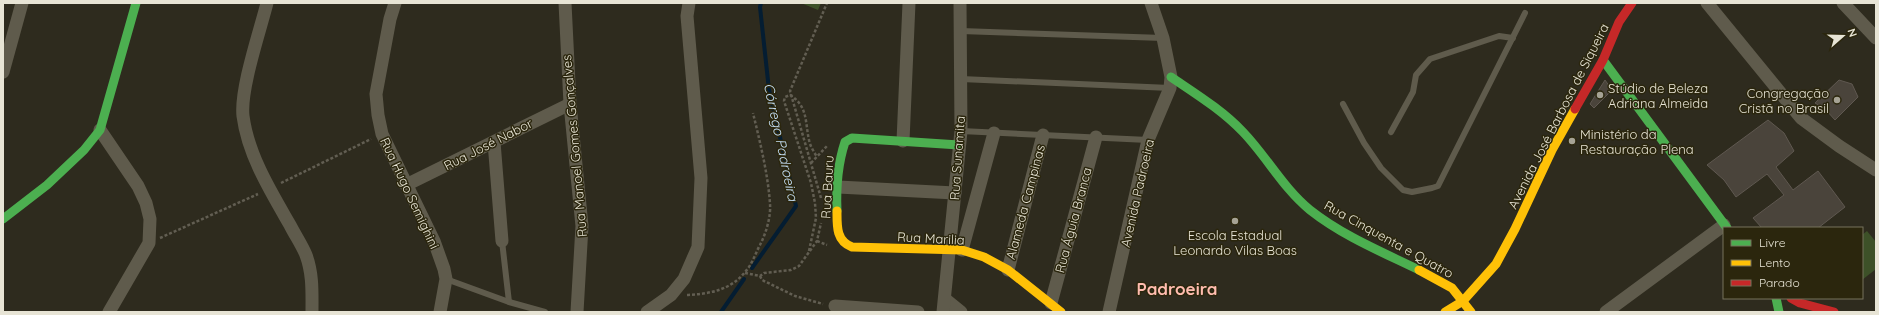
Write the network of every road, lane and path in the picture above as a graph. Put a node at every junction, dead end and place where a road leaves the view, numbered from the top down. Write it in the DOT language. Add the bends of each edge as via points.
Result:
graph roads {
  1 [pos="22,3"];
  2 [pos="136,3"];
  3 [pos="267,3"];
  4 [pos="395,3"];
  5 [pos="565,3"];
  6 [pos="689,3"];
  7 [pos="827,3"];
  8 [pos="909,3"];
  9 [pos="960,3"];
  10 [pos="1151,3"];
  11 [pos="1632,3"];
  12 [pos="1707,3"];
  13 [pos="1843,3"];
  14 [pos="1525,13"];
  15 [pos="961,31"];
  16 [pos="1163,38"];
  17 [pos="1513,38"];
  18 [pos="1876,38"];
  19 [pos="1603,60"];
  20 [pos="3,72"];
  21 [pos="961,79"];
  22 [pos="1170,82"];
  23 [pos="790,95"];
  24 [pos="570,104"];
  25 [pos="1343,104"];
  26 [pos="753,113"];
  27 [pos="100,130"];
  28 [pos="961,131"];
  29 [pos="1391,132"];
  30 [pos="382,134"];
  31 [pos="994,134"];
  32 [pos="1043,135"];
  33 [pos="1096,137"];
  34 [pos="1148,140"];
  35 [pos="903,141"];
  36 [pos="494,142"];
  37 [pos="959,145"];
  38 [pos="821,154"];
  39 [pos="817,157"];
  40 [pos="811,163"];
  41 [pos="1876,170"];
  42 [pos="811,183"];
  43 [pos="817,184"];
  44 [pos="406,185"];
  45 [pos="838,187"];
  46 [pos="270,189"];
  47 [pos="954,193"];
  48 [pos="822,203"];
  49 [pos="3,219"];
  50 [pos="822,220"];
  51 [pos="1726,226"];
  52 [pos="1723,228"];
  53 [pos="502,241"];
  54 [pos="149,243"];
  55 [pos="852,247"];
  56 [pos="955,250"];
  57 [pos="808,254"];
  58 [pos="1008,270"];
  59 [pos="745,273"];
  60 [pos="760,276"];
  61 [pos="446,279"];
  62 [pos="671,295"];
  63 [pos="1776,299"];
  64 [pos="1793,299"];
  65 [pos="1463,301"];
  66 [pos="509,302"];
  67 [pos="1051,303"];
  68 [pos="836,306"];
  69 [pos="944,306"];
  70 [pos="109,312"];
  71 [pos="312,312"];
  72 [pos="440,312"];
  73 [pos="545,312"];
  74 [pos="577,312"];
  75 [pos="649,312"];
  76 [pos="918,312"];
  77 [pos="961,312"];
  78 [pos="1061,312"];
  79 [pos="1109,312"];
  80 [pos="1445,312"];
  81 [pos="1471,312"];
  82 [pos="1606,312"];
  83 [pos="1780,312"];
  84 [pos="1834,312"];
  1 -- 20 [label="street"];
  2 -- 27 [label="street"];
  3 -- 46 [label="street" via="245,87 243,115 248,137"];
  4 -- 30 [label="street, Rua Hugo Semighini" via="376,94"];
  5 -- 24 [label="street, Rua Manoel Gomes Gonçalves"];
  6 -- 62 [label="street" via="687,16 701,178 698,247 684,279"];
  7 -- 23 [label="path"];
  8 -- 35 [label="street"];
  9 -- 15 [label="street, Rua Sunamita"];
  10 -- 16 [label="street"];
  11 -- 19 [label="street, Avenida José Barbosa de Siqueira" via="1619,22"];
  12 -- 41 [label="street" via="1801,118"];
  13 -- 18 [label="street"];
  14 -- 17 [label="lane"];
  15 -- 16 [label="lane"];
  15 -- 21 [label="street, Rua Sunamita"];
  16 -- 22 [label="street"];
  17 -- 25 [label="lane" via="1438,186 1412,192 1404,190 1377,162"];
  17 -- 29 [label="lane" via="1499,36 1430,59 1416,75 1413,92"];
  19 -- 51 [label="street"];
  19 -- 65 [label="street, Avenida José Barbosa de Siqueira" via="1552,150 1516,229 1496,264"];
  21 -- 22 [label="lane"];
  21 -- 28 [label="street, Rua Sunamita"];
  22 -- 34 [label="street, Avenida Padroeira"];
  22 -- 65 [label="street, Rua Cinquenta e Quatro" via="1226,116 1244,133 1286,188 1310,211 1345,233 1438,279 1452,288"];
  23 -- 39 [label="path" via="800,103 808,123 809,141"];
  23 -- 40 [label="path"];
  23 -- 42 [label="path" via="784,101"];
  24 -- 36 [label="street, Rua José Nabor"];
  24 -- 74 [label="street, Rua Manoel Gomes Gonçalves" via="582,226"];
  26 -- 59 [label="path" via="770,204 768,224"];
  27 -- 49 [label="street" via="84,150 47,185"];
  27 -- 54 [label="street" via="138,186 146,203 150,219"];
  28 -- 31 [label="lane"];
  28 -- 37 [label="street, Rua Sunamita"];
  30 -- 44 [label="street, Rua Hugo Semighini"];
  30 -- 46 [label="path"];
  31 -- 32 [label="lane"];
  31 -- 56 [label="street"];
  32 -- 33 [label="lane"];
  32 -- 58 [label="street, Alameda Campinas"];
  33 -- 34 [label="lane"];
  33 -- 67 [label="street, Rua Águia Branca"];
  34 -- 79 [label="street, Avenida Padroeira"];
  35 -- 37 [label="street, Rua Bauru"];
  35 -- 45 [label="street, Rua Bauru" via="852,138 845,142"];
  36 -- 44 [label="street, Rua José Nabor"];
  36 -- 53 [label="street"];
  37 -- 47 [label="street, Rua Sunamita"];
  38 -- 39 [label="path"];
  39 -- 40 [label="path"];
  40 -- 43 [label="path"];
  42 -- 43 [label="path"];
  42 -- 57 [label="path" via="816,218"];
  43 -- 48 [label="path"];
  44 -- 61 [label="street, Rua Hugo Semighini" via="434,241"];
  45 -- 47 [label="street"];
  45 -- 55 [label="street, Rua Bauru" via="838,231 844,244"];
  46 -- 54 [label="path"];
  46 -- 71 [label="street" via="306,254 312,280"];
  47 -- 56 [label="street, Rua Sunamita"];
  50 -- 57 [label="path" via="817,241"];
  52 -- 82 [label="street"];
  53 -- 66 [label="lane"];
  54 -- 70 [label="street"];
  55 -- 56 [label="street, Rua Marilia"];
  56 -- 58 [label="street, Rua Marilia" via="984,257"];
  56 -- 69 [label="street, Rua Sunamita"];
  57 -- 60 [label="path" via="799,266 791,270 764,273"];
  58 -- 67 [label="street, Rua Marilia"];
  59 -- 60 [label="path"];
  59 -- 62 [label="path" via="731,284 711,293"];
  60 -- 68 [label="path" via="762,280 795,296"];
  61 -- 66 [label="lane"];
  61 -- 72 [label="street, Rua Hugo Semighini"];
  62 -- 75 [label="street"];
  63 -- 83 [label="street"];
  64 -- 84 [label="street"];
  65 -- 80 [label="street, Avenida José Barbosa de Siqueira"];
  65 -- 81 [label="street, Rua Cinquenta e Quatro"];
  66 -- 73 [label="lane"];
  67 -- 78 [label="street, Rua Marilia"];
  68 -- 76 [label="street"];
  69 -- 77 [label="street"];
}
